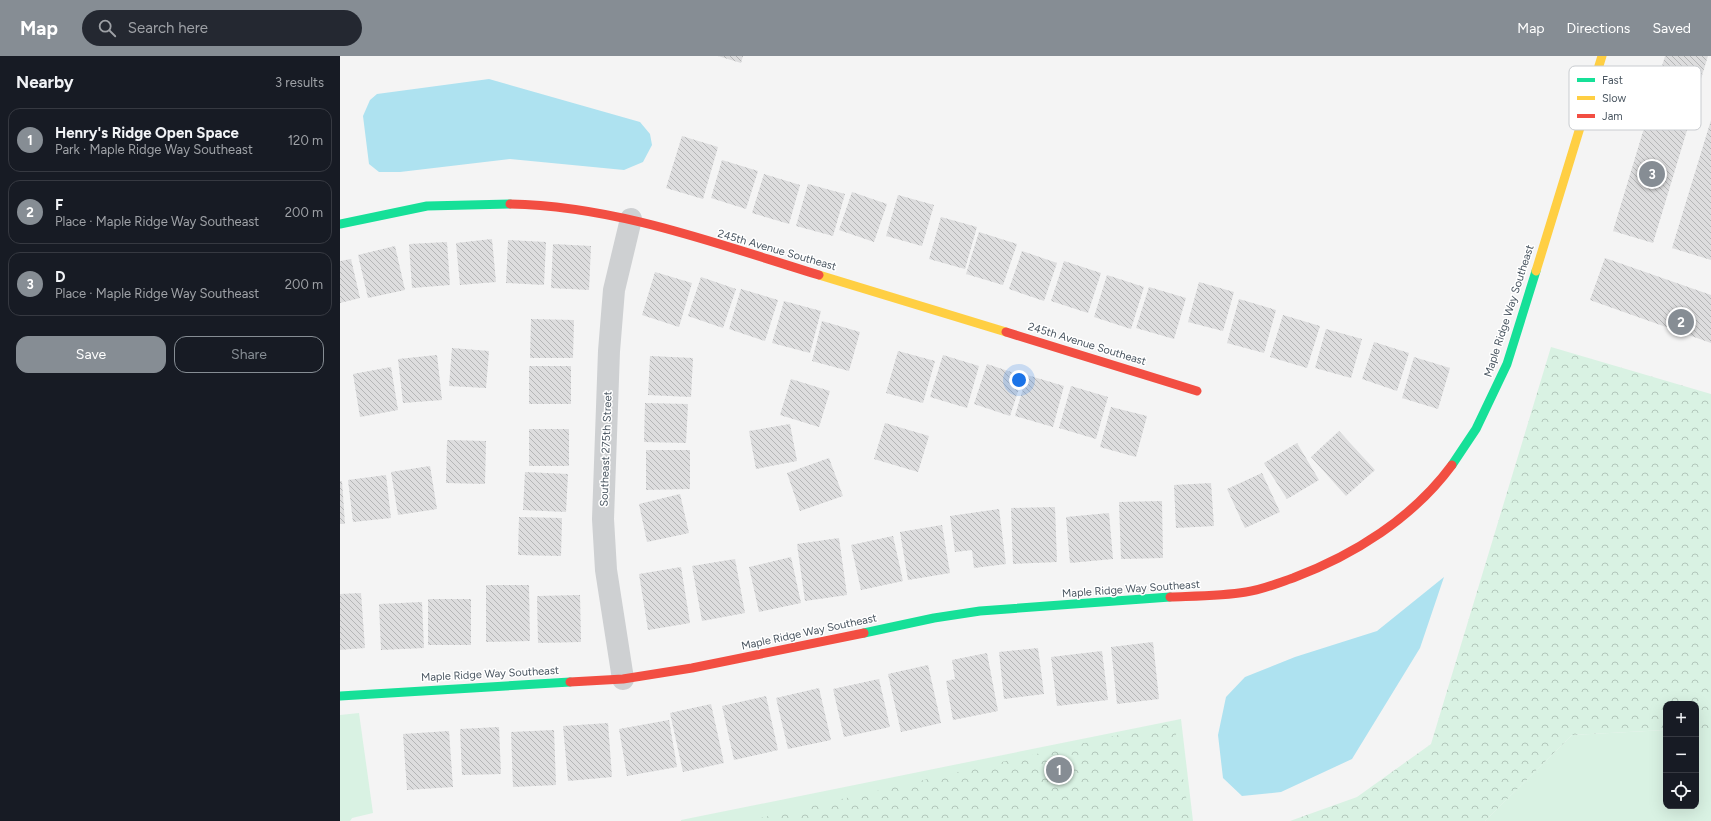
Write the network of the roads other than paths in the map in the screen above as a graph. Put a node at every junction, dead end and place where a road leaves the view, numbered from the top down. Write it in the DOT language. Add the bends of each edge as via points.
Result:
graph roads {
  1 [pos="1602,56"];
  2 [pos="1599,66"];
  3 [pos="1579,130"];
  4 [pos="631,219"];
  5 [pos="340,224"];
  6 [pos="1197,391"];
  7 [pos="623,678"];
  8 [pos="340,696"];
  1 -- 2 [label="street, Maple Ridge Way Southeast"];
  3 -- 7 [label="street, Maple Ridge Way Southeast" via="1506,364 1490,402 1471,438 1450,468 1422,499 1364,544 1334,561 1276,585 1247,592 980,611 934,618 692,668"];
  4 -- 5 [label="street, 245th Avenue Southeast" via="562,207 488,204 427,206"];
  4 -- 6 [label="street, 245th Avenue Southeast" via="892,296"];
  4 -- 7 [label="street, Southeast 275th Street" via="614,290 609,351 603,519 606,570"];
  7 -- 8 [label="street, Maple Ridge Way Southeast"];
}
